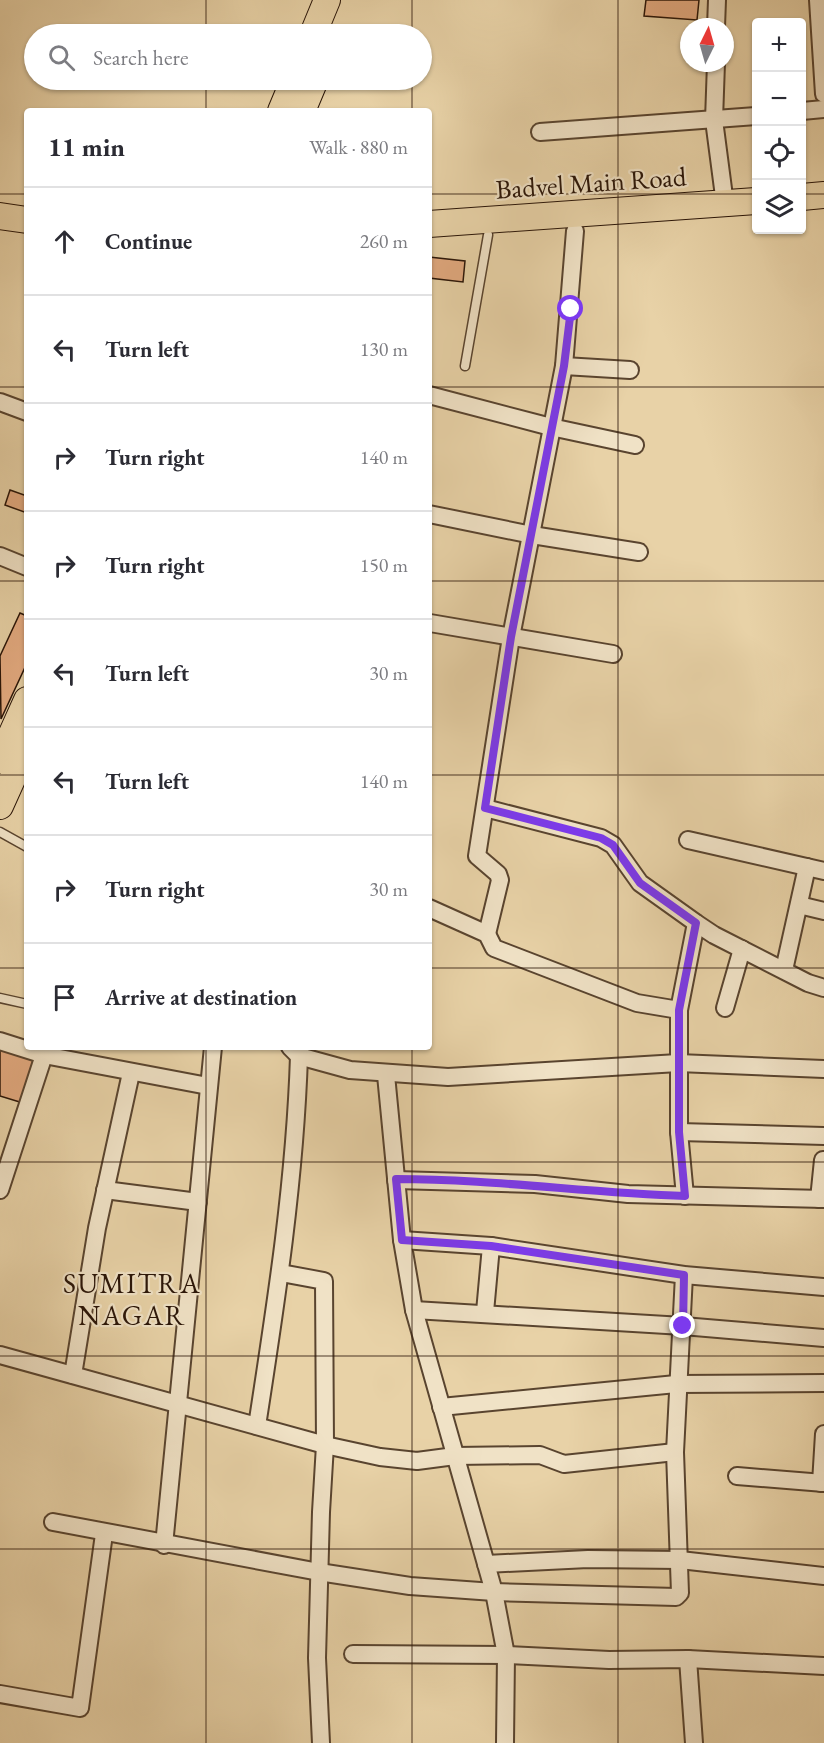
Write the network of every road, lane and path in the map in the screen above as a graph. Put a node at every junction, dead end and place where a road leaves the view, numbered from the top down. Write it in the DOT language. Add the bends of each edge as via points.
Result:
graph roads {
  1 [pos="327,0"];
  2 [pos="344,0"];
  3 [pos="717,0"];
  4 [pos="818,0"];
  5 [pos="716,18"];
  6 [pos="316,24"];
  7 [pos="336,24"];
  8 [pos="716,72"];
  9 [pos="290,90"];
  10 [pos="311,90"];
  11 [pos="824,94"];
  12 [pos="282,108"];
  13 [pos="303,108"];
  14 [pos="824,109"];
  15 [pos="806,111"];
  16 [pos="752,116"];
  17 [pos="714,120"];
  18 [pos="540,132"];
  19 [pos="824,195"];
  20 [pos="806,197"];
  21 [pos="752,201"];
  22 [pos="725,204"];
  23 [pos="824,213"];
  24 [pos="806,214"];
  25 [pos="0,216"];
  26 [pos="752,216"];
  27 [pos="24,220"];
  28 [pos="432,225"];
  29 [pos="575,231"];
  30 [pos="0,232"];
  31 [pos="488,235"];
  32 [pos="24,236"];
  33 [pos="432,239"];
  34 [pos="465,366"];
  35 [pos="564,366"];
  36 [pos="630,370"];
  37 [pos="432,396"];
  38 [pos="0,402"];
  39 [pos="24,411"];
  40 [pos="551,427"];
  41 [pos="635,445"];
  42 [pos="432,515"];
  43 [pos="532,535"];
  44 [pos="639,552"];
  45 [pos="0,556"];
  46 [pos="24,566"];
  47 [pos="432,623"];
  48 [pos="511,637"];
  49 [pos="613,654"];
  50 [pos="24,707"];
  51 [pos="24,753"];
  52 [pos="0,760"];
  53 [pos="0,806"];
  54 [pos="485,808"];
  55 [pos="0,832"];
  56 [pos="688,840"];
  57 [pos="24,846"];
  58 [pos="807,867"];
  59 [pos="824,871"];
  60 [pos="799,905"];
  61 [pos="432,909"];
  62 [pos="824,911"];
  63 [pos="696,923"];
  64 [pos="487,934"];
  65 [pos="742,949"];
  66 [pos="784,970"];
  67 [pos="824,988"];
  68 [pos="0,998"];
  69 [pos="24,1003"];
  70 [pos="725,1008"];
  71 [pos="679,1010"];
  72 [pos="0,1041"];
  73 [pos="24,1049"];
  74 [pos="28,1050"];
  75 [pos="213,1050"];
  76 [pos="294,1052"];
  77 [pos="44,1055"];
  78 [pos="678,1063"];
  79 [pos="824,1069"];
  80 [pos="131,1073"];
  81 [pos="386,1075"];
  82 [pos="208,1086"];
  83 [pos="679,1132"];
  84 [pos="824,1136"];
  85 [pos="823,1160"];
  86 [pos="396,1179"];
  87 [pos="0,1190"];
  88 [pos="105,1190"];
  89 [pos="685,1196"];
  90 [pos="821,1199"];
  91 [pos="198,1202"];
  92 [pos="402,1240"];
  93 [pos="491,1246"];
  94 [pos="281,1273"];
  95 [pos="684,1275"];
  96 [pos="824,1287"];
  97 [pos="414,1310"];
  98 [pos="485,1312"];
  99 [pos="683,1326"];
  100 [pos="824,1338"];
  101 [pos="0,1355"];
  102 [pos="73,1375"];
  103 [pos="824,1383"];
  104 [pos="676,1384"];
  105 [pos="179,1405"];
  106 [pos="441,1407"];
  107 [pos="257,1426"];
  108 [pos="824,1434"];
  109 [pos="326,1445"];
  110 [pos="675,1452"];
  111 [pos="455,1456"];
  112 [pos="736,1476"];
  113 [pos="822,1483"];
  114 [pos="53,1522"];
  115 [pos="104,1534"];
  116 [pos="164,1545"];
  117 [pos="680,1560"];
  118 [pos="486,1564"];
  119 [pos="319,1572"];
  120 [pos="824,1576"];
  121 [pos="494,1592"];
  122 [pos="352,1654"];
  123 [pos="506,1655"];
  124 [pos="688,1659"];
  125 [pos="824,1666"];
  126 [pos="0,1694"];
  127 [pos="321,1743"];
  128 [pos="505,1743"];
  129 [pos="694,1743"];
  1 -- 6 [label="main road"];
  2 -- 7 [label="main road"];
  3 -- 5 [label="street"];
  4 -- 11 [label="street"];
  8 -- 17 [label="street"];
  9 -- 12 [label="main road"];
  10 -- 13 [label="main road"];
  14 -- 15 [label="street"];
  16 -- 17 [label="street"];
  17 -- 18 [label="street"];
  17 -- 22 [label="street"];
  19 -- 20 [label="main road"];
  21 -- 22 [label="main road, Badvel Main Road"];
  22 -- 28 [label="main road, Badvel Main Road"];
  23 -- 24 [label="main road"];
  25 -- 27 [label="main road"];
  26 -- 29 [label="main road, Badvel Main Road"];
  29 -- 31 [label="main road, Badvel Main Road"];
  29 -- 35 [label="street"];
  30 -- 32 [label="main road"];
  31 -- 33 [label="main road, Badvel Main Road"];
  31 -- 34 [label="lane"];
  35 -- 36 [label="street"];
  35 -- 40 [label="street"];
  37 -- 40 [label="street"];
  38 -- 39 [label="street"];
  40 -- 41 [label="street"];
  40 -- 43 [label="street"];
  42 -- 43 [label="street"];
  43 -- 44 [label="street"];
  43 -- 48 [label="street"];
  45 -- 46 [label="street"];
  47 -- 48 [label="street"];
  48 -- 49 [label="street"];
  48 -- 54 [label="street"];
  50 -- 52 [label="main road"];
  51 -- 53 [label="main road"];
  54 -- 63 [label="street" via="601,838 613,845 640,883"];
  54 -- 64 [label="street" via="477,856 500,880"];
  55 -- 57 [label="lane"];
  56 -- 58 [label="street"];
  58 -- 59 [label="street"];
  58 -- 60 [label="street"];
  60 -- 62 [label="street"];
  60 -- 66 [label="street"];
  61 -- 64 [label="street"];
  63 -- 65 [label="street"];
  63 -- 71 [label="street"];
  64 -- 71 [label="street" via="494,948 637,1003"];
  65 -- 66 [label="street"];
  65 -- 70 [label="street"];
  66 -- 67 [label="street"];
  68 -- 69 [label="lane"];
  71 -- 78 [label="street"];
  72 -- 73 [label="street"];
  74 -- 77 [label="street"];
  75 -- 82 [label="street"];
  76 -- 81 [label="street" via="350,1070"];
  76 -- 94 [label="street" via="297,1137"];
  77 -- 80 [label="street"];
  77 -- 87 [label="street"];
  78 -- 79 [label="street"];
  78 -- 81 [label="street" via="448,1077"];
  78 -- 83 [label="street"];
  80 -- 82 [label="street"];
  80 -- 88 [label="street"];
  81 -- 86 [label="street"];
  82 -- 91 [label="street"];
  83 -- 84 [label="street"];
  83 -- 89 [label="street"];
  85 -- 90 [label="street"];
  86 -- 89 [label="street" via="534,1184 602,1193"];
  86 -- 92 [label="street"];
  88 -- 91 [label="street"];
  88 -- 102 [label="street"];
  89 -- 90 [label="street"];
  91 -- 105 [label="street"];
  92 -- 93 [label="street"];
  92 -- 97 [label="street"];
  93 -- 95 [label="street"];
  93 -- 98 [label="street"];
  94 -- 107 [label="street"];
  94 -- 109 [label="street" via="324,1281"];
  95 -- 96 [label="street"];
  95 -- 99 [label="street"];
  97 -- 98 [label="street"];
  97 -- 106 [label="street"];
  98 -- 99 [label="street"];
  99 -- 100 [label="street"];
  99 -- 104 [label="street"];
  101 -- 102 [label="street"];
  102 -- 105 [label="street"];
  103 -- 104 [label="street"];
  104 -- 106 [label="street"];
  104 -- 110 [label="street"];
  105 -- 107 [label="street"];
  105 -- 116 [label="street"];
  106 -- 111 [label="street"];
  107 -- 109 [label="street"];
  108 -- 113 [label="street"];
  109 -- 111 [label="street" via="408,1460"];
  109 -- 119 [label="street"];
  110 -- 111 [label="street" via="564,1464 540,1455"];
  110 -- 117 [label="street"];
  111 -- 118 [label="street"];
  112 -- 113 [label="street"];
  114 -- 115 [label="street"];
  115 -- 116 [label="street"];
  115 -- 126 [label="street" via="80,1708"];
  116 -- 119 [label="street"];
  117 -- 118 [label="street"];
  117 -- 120 [label="street"];
  117 -- 121 [label="street" via="680,1593 676,1597"];
  118 -- 121 [label="street"];
  119 -- 121 [label="street" via="410,1586"];
  119 -- 127 [label="street" via="317,1658"];
  121 -- 123 [label="street"];
  122 -- 123 [label="street"];
  123 -- 124 [label="street"];
  123 -- 128 [label="street"];
  124 -- 125 [label="street"];
  124 -- 129 [label="street"];
}
